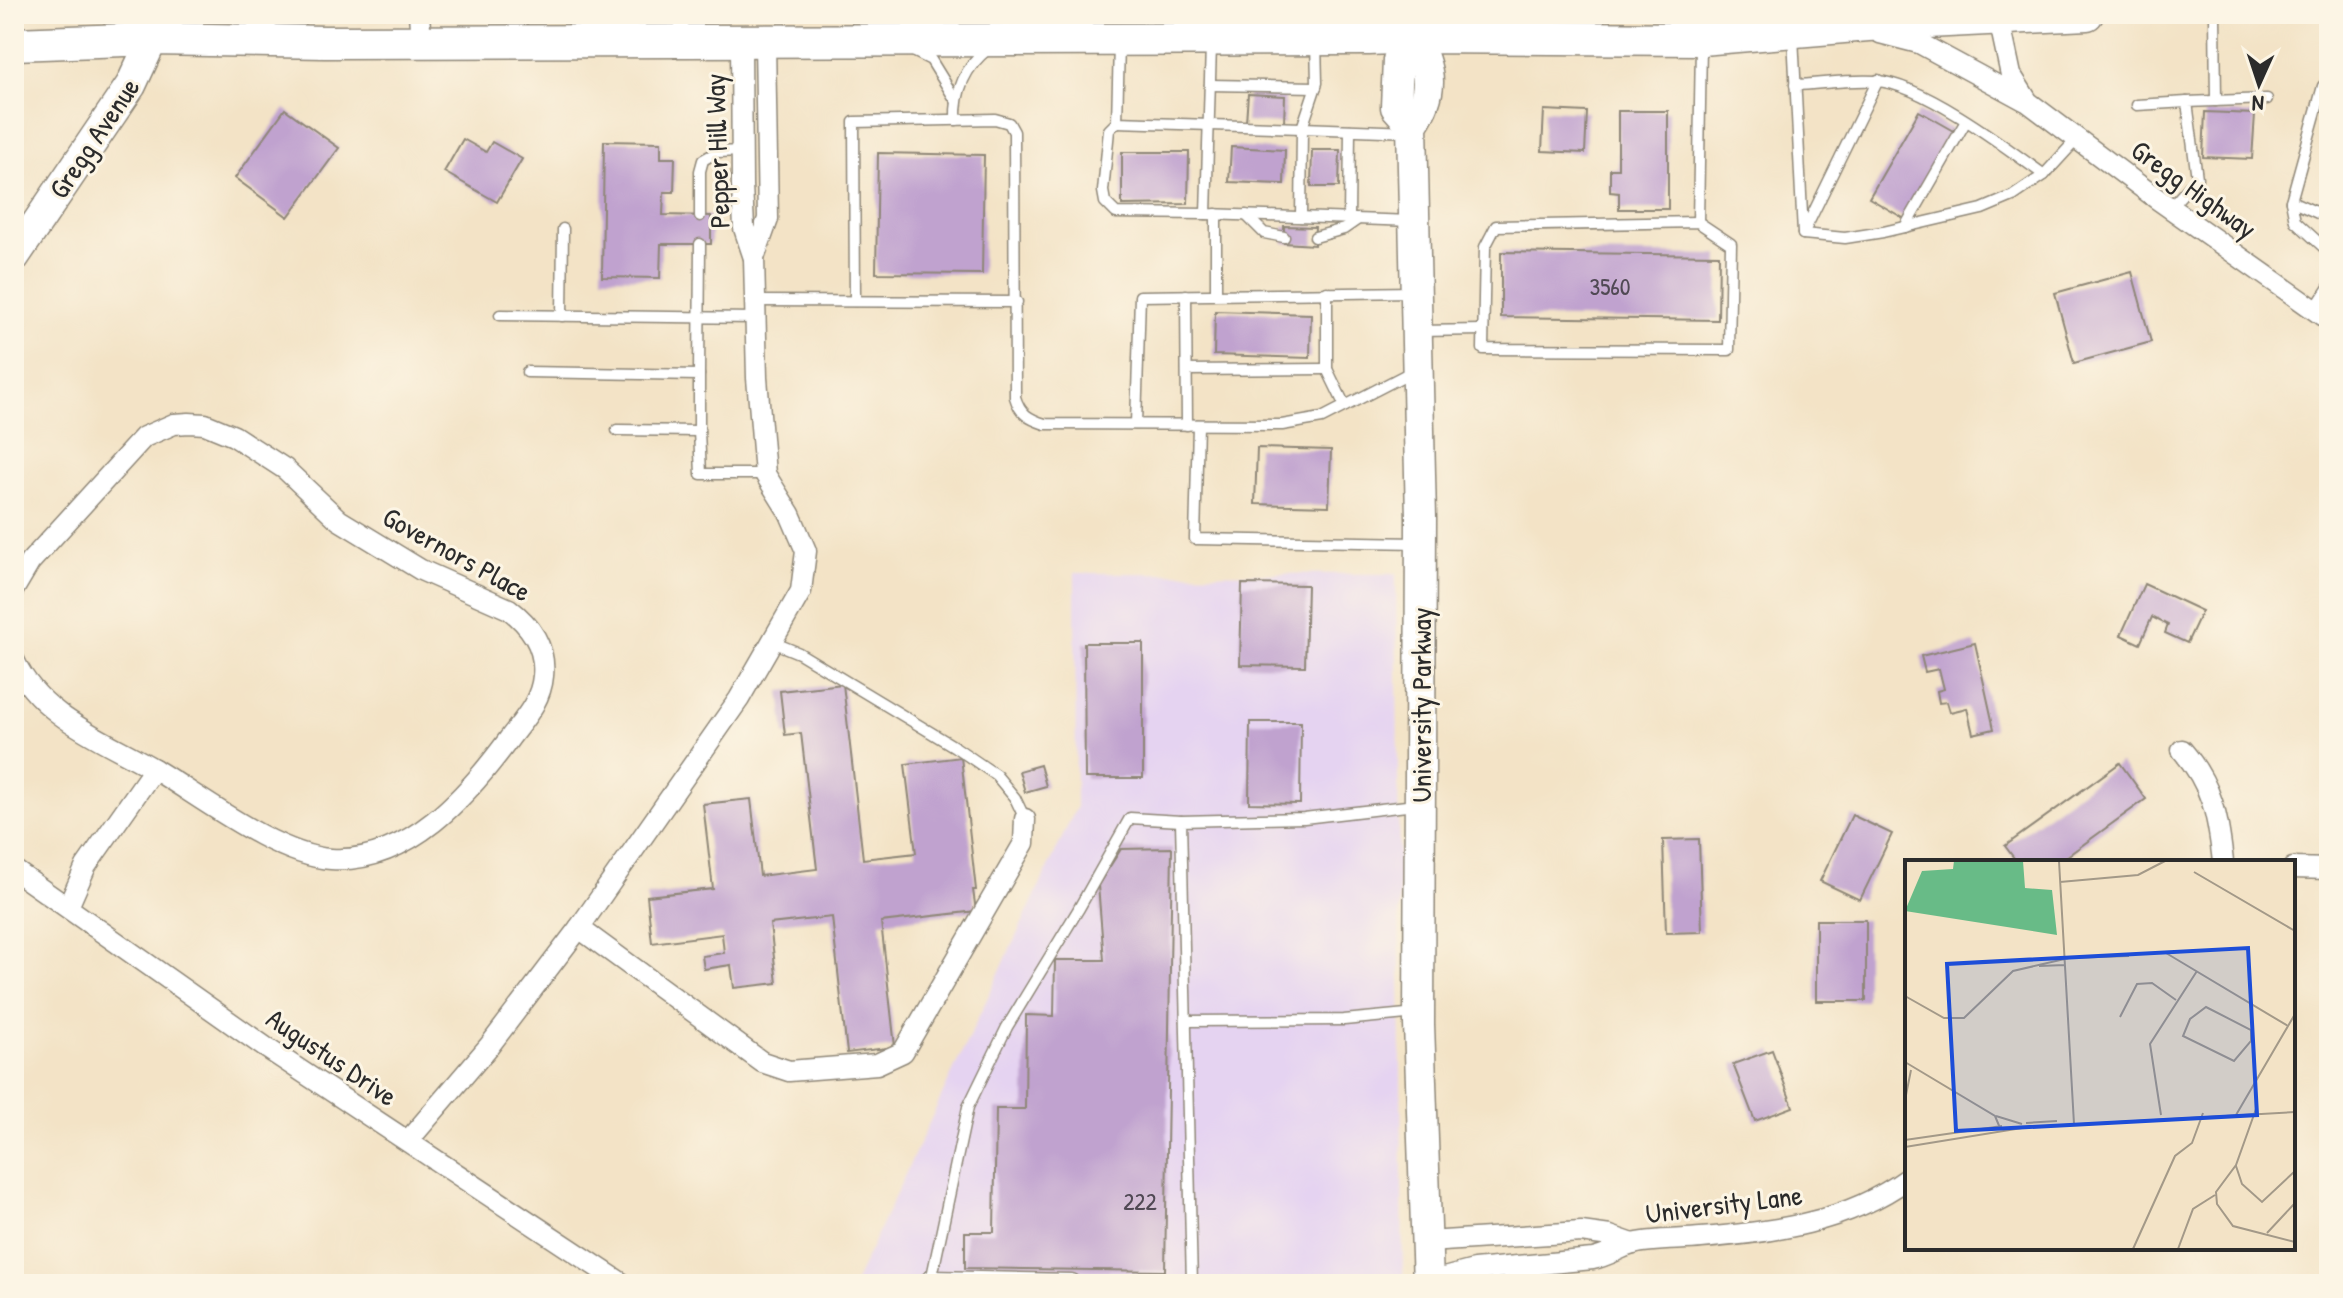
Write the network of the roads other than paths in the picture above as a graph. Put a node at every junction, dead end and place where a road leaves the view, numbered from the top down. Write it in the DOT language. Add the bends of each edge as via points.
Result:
graph roads {
  1 [pos="2087,14"];
  2 [pos="2215,14"];
  3 [pos="1998,16"];
  4 [pos="1416,25"];
  5 [pos="158,27"];
  6 [pos="420,28"];
  7 [pos="1809,30"];
  8 [pos="1119,39"];
  9 [pos="1211,39"];
  10 [pos="1316,39"];
  11 [pos="1701,39"];
  12 [pos="999,40"];
  13 [pos="879,41"];
  14 [pos="753,42"];
  15 [pos="14,44"];
  16 [pos="1878,80"];
  17 [pos="2329,81"];
  18 [pos="1210,85"];
  19 [pos="1795,85"];
  20 [pos="1316,87"];
  21 [pos="955,99"];
  22 [pos="2267,99"];
  23 [pos="2216,101"];
  24 [pos="2028,102"];
  25 [pos="2187,102"];
  26 [pos="2137,105"];
  27 [pos="956,120"];
  28 [pos="1966,121"];
  29 [pos="1117,122"];
  30 [pos="1208,126"];
  31 [pos="1302,128"];
  32 [pos="1412,128"];
  33 [pos="1350,130"];
  34 [pos="2077,139"];
  35 [pos="742,151"];
  36 [pos="2044,175"];
  37 [pos="2291,201"];
  38 [pos="2170,208"];
  39 [pos="1211,214"];
  40 [pos="1246,215"];
  41 [pos="700,216"];
  42 [pos="1301,217"];
  43 [pos="2329,218"];
  44 [pos="1353,219"];
  45 [pos="1415,222"];
  46 [pos="1698,222"];
  47 [pos="1905,227"];
  48 [pos="563,229"];
  49 [pos="1803,234"];
  50 [pos="1284,237"];
  51 [pos="1315,237"];
  52 [pos="700,244"];
  53 [pos="2329,252"];
  54 [pos="14,257"];
  55 [pos="754,258"];
  56 [pos="2329,287"];
  57 [pos="1327,292"];
  58 [pos="1416,292"];
  59 [pos="1216,294"];
  60 [pos="1186,295"];
  61 [pos="855,301"];
  62 [pos="1017,302"];
  63 [pos="755,309"];
  64 [pos="500,315"];
  65 [pos="2322,315"];
  66 [pos="562,316"];
  67 [pos="700,317"];
  68 [pos="1483,330"];
  69 [pos="1417,331"];
  70 [pos="1418,368"];
  71 [pos="1327,369"];
  72 [pos="1187,370"];
  73 [pos="527,372"];
  74 [pos="699,375"];
  75 [pos="1345,406"];
  76 [pos="1136,424"];
  77 [pos="1192,425"];
  78 [pos="617,430"];
  79 [pos="699,431"];
  80 [pos="765,474"];
  81 [pos="1420,543"];
  82 [pos="14,589"];
  83 [pos="772,642"];
  84 [pos="14,660"];
  85 [pos="2182,750"];
  86 [pos="154,769"];
  87 [pos="1421,804"];
  88 [pos="1025,819"];
  89 [pos="1181,821"];
  90 [pos="2223,860"];
  91 [pos="2295,868"];
  92 [pos="2329,869"];
  93 [pos="14,870"];
  94 [pos="68,907"];
  95 [pos="579,928"];
  96 [pos="1419,1013"];
  97 [pos="1186,1021"];
  98 [pos="408,1141"];
  99 [pos="1905,1180"];
  100 [pos="1428,1242"];
  101 [pos="1633,1244"];
  102 [pos="931,1281"];
  103 [pos="1425,1283"];
  104 [pos="623,1284"];
  105 [pos="1071,1284"];
  106 [pos="1192,1284"];
  1 -- 3 [label="main road"];
  2 -- 23 [label="lane"];
  3 -- 7 [label="main road"];
  3 -- 24 [label="street, Gregg Highway" via="2011,75"];
  4 -- 10 [label="main road"];
  4 -- 11 [label="main road"];
  4 -- 32 [label="street, University Parkway" via="1398,60 1396,107"];
  5 -- 6 [label="main road"];
  5 -- 15 [label="main road"];
  5 -- 54 [label="street, Gregg Avenue" via="131,85"];
  6 -- 14 [label="main road"];
  7 -- 11 [label="main road"];
  7 -- 19 [label="lane"];
  7 -- 24 [label="street, Gregg Highway" via="1876,32 1919,43"];
  8 -- 9 [label="main road"];
  8 -- 12 [label="main road"];
  8 -- 29 [label="lane"];
  9 -- 10 [label="main road"];
  9 -- 18 [label="lane"];
  10 -- 20 [label="lane"];
  11 -- 46 [label="lane"];
  12 -- 13 [label="main road"];
  12 -- 21 [label="lane" via="978,56"];
  13 -- 14 [label="main road"];
  13 -- 21 [label="lane" via="931,60"];
  14 -- 35 [label="street, Pepper Hill Way"];
  14 -- 55 [label="street, Pepper Hill Way" via="768,219"];
  16 -- 19 [label="lane"];
  16 -- 28 [label="lane" via="1919,94"];
  16 -- 49 [label="lane"];
  17 -- 37 [label="lane" via="2323,86"];
  18 -- 20 [label="lane"];
  18 -- 30 [label="lane"];
  19 -- 49 [label="lane"];
  20 -- 31 [label="lane"];
  21 -- 27 [label="lane"];
  22 -- 23 [label="lane"];
  23 -- 25 [label="lane"];
  24 -- 34 [label="street, Gregg Highway"];
  25 -- 26 [label="lane"];
  25 -- 38 [label="lane" via="2197,178"];
  27 -- 61 [label="lane" via="854,122"];
  27 -- 62 [label="lane" via="995,119 1009,123 1014,132"];
  28 -- 36 [label="lane"];
  28 -- 47 [label="lane"];
  29 -- 30 [label="lane"];
  29 -- 39 [label="lane" via="1109,130 1103,191 1111,209"];
  30 -- 31 [label="lane"];
  30 -- 39 [label="lane"];
  31 -- 33 [label="lane"];
  31 -- 42 [label="lane"];
  32 -- 33 [label="lane"];
  32 -- 45 [label="street, University Parkway"];
  33 -- 44 [label="lane"];
  34 -- 36 [label="lane"];
  34 -- 38 [label="street, Gregg Highway"];
  35 -- 41 [label="lane" via="717,152 703,160"];
  35 -- 55 [label="street, Pepper Hill Way" via="744,228"];
  36 -- 47 [label="lane" via="1982,209"];
  37 -- 43 [label="lane"];
  37 -- 53 [label="lane" via="2295,221"];
  38 -- 65 [label="street, Gregg Highway"];
  39 -- 40 [label="lane"];
  39 -- 59 [label="lane"];
  40 -- 42 [label="lane"];
  40 -- 50 [label="lane" via="1264,233"];
  42 -- 44 [label="lane"];
  44 -- 45 [label="lane"];
  44 -- 51 [label="lane" via="1344,229"];
  45 -- 58 [label="street, University Parkway"];
  46 -- 68 [label="lane" via="1496,226 1485,247"];
  46 -- 68 [label="lane" via="1731,244 1729,350 1483,349"];
  47 -- 49 [label="lane" via="1845,238"];
  48 -- 66 [label="lane"];
  52 -- 67 [label="lane"];
  55 -- 63 [label="street, Pepper Hill Way"];
  56 -- 65 [label="lane"];
  57 -- 58 [label="lane"];
  57 -- 59 [label="lane"];
  57 -- 71 [label="lane"];
  58 -- 69 [label="street, University Parkway"];
  59 -- 60 [label="lane"];
  60 -- 72 [label="lane"];
  60 -- 76 [label="lane" via="1140,296"];
  61 -- 62 [label="lane"];
  61 -- 63 [label="lane"];
  62 -- 76 [label="lane" via="1018,410 1045,424"];
  63 -- 67 [label="lane"];
  63 -- 80 [label="street, Pepper Hill Way"];
  64 -- 66 [label="lane"];
  66 -- 67 [label="lane"];
  67 -- 74 [label="lane"];
  68 -- 69 [label="lane"];
  69 -- 70 [label="street, University Parkway"];
  70 -- 75 [label="lane"];
  70 -- 81 [label="street, University Parkway"];
  71 -- 72 [label="lane"];
  71 -- 75 [label="lane"];
  72 -- 77 [label="lane"];
  73 -- 74 [label="lane"];
  74 -- 79 [label="lane"];
  75 -- 77 [label="lane" via="1322,418 1282,425"];
  76 -- 77 [label="lane"];
  77 -- 81 [label="lane" via="1195,539"];
  78 -- 79 [label="lane"];
  79 -- 80 [label="lane" via="701,474"];
  80 -- 83 [label="street" via="806,551 801,591"];
  81 -- 87 [label="street, University Parkway"];
  82 -- 86 [label="street, Governors Place" via="30,562 144,437 174,424 205,424 285,469 339,520 421,570 509,609 538,642 543,675 535,703 484,772 430,825 392,848 331,859 294,850"];
  83 -- 88 [label="lane" via="799,653 986,768 1015,798"];
  83 -- 95 [label="street" via="739,699"];
  84 -- 86 [label="street, Governors Place" via="25,682 56,714"];
  85 -- 90 [label="street" via="2198,768 2211,797"];
  86 -- 94 [label="street" via="86,866"];
  87 -- 89 [label="lane" via="1304,818"];
  87 -- 96 [label="street, University Parkway"];
  88 -- 95 [label="street" via="1024,843 903,1052 877,1064 789,1071 762,1062"];
  89 -- 97 [label="lane"];
  89 -- 102 [label="lane" via="1130,818 1007,1027 968,1107"];
  91 -- 92 [label="street"];
  93 -- 94 [label="street, Augustus Drive"];
  94 -- 98 [label="street, Augustus Drive"];
  95 -- 98 [label="street"];
  96 -- 97 [label="lane" via="1344,1020"];
  96 -- 100 [label="street, University Parkway"];
  97 -- 106 [label="lane"];
  98 -- 104 [label="street, Augustus Drive"];
  99 -- 101 [label="street, University Lane" via="1868,1204 1801,1226"];
  100 -- 101 [label="street, University Lane" via="1581,1232"];
  100 -- 103 [label="street, University Parkway"];
  101 -- 103 [label="street, University Lane" via="1593,1259 1488,1268"];
  102 -- 105 [label="street"];
}
